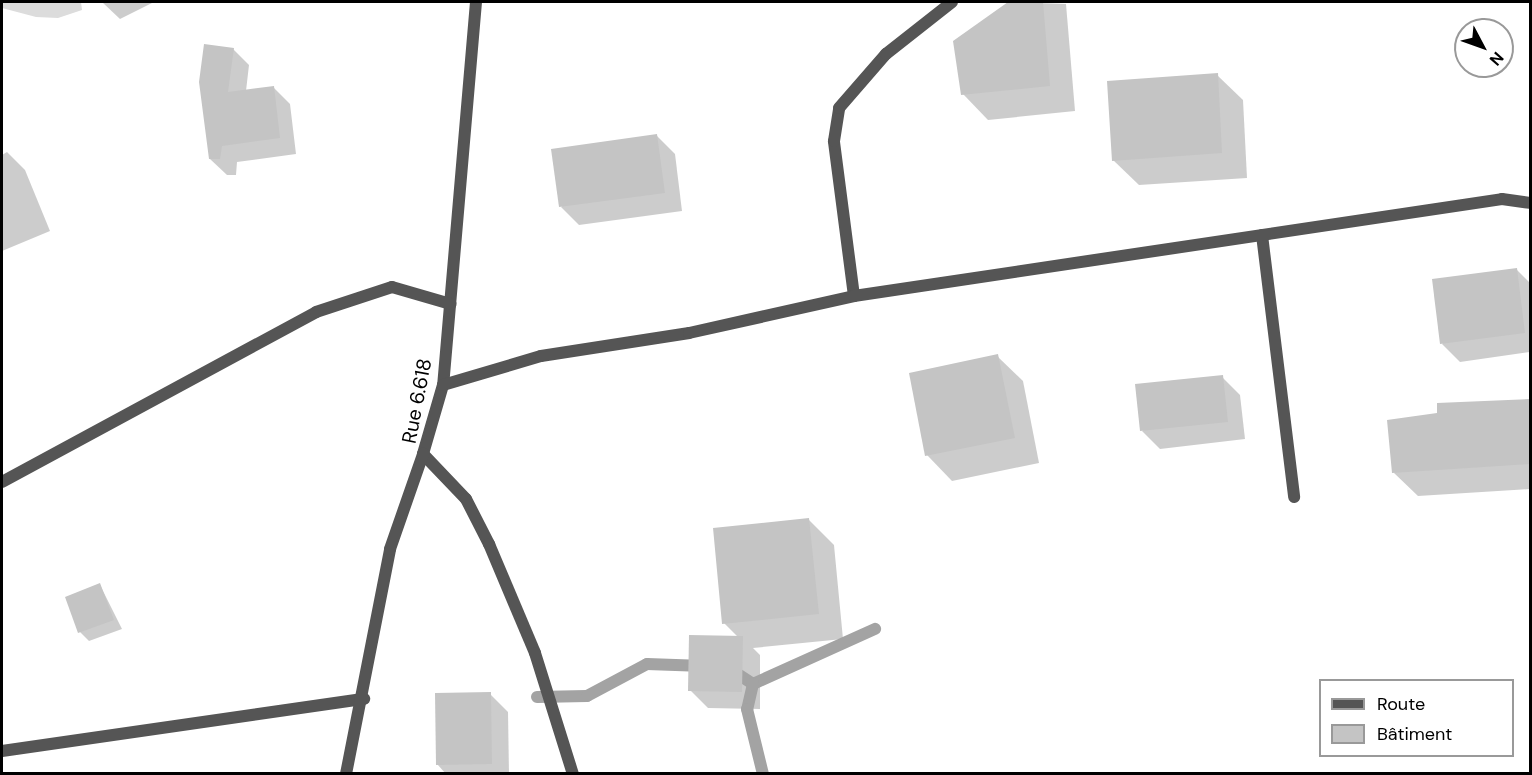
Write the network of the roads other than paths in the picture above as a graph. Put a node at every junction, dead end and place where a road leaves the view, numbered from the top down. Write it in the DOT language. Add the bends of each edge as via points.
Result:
graph roads {
  1 [pos="476,2"];
  2 [pos="952,2"];
  3 [pos="1530,203"];
  4 [pos="1262,235"];
  5 [pos="854,296"];
  6 [pos="451,304"];
  7 [pos="443,385"];
  8 [pos="423,454"];
  9 [pos="2,482"];
  10 [pos="1294,497"];
  11 [pos="364,699"];
  12 [pos="2,751"];
  13 [pos="346,774"];
  14 [pos="573,774"];
  1 -- 6 [label="street, Rue 6.618"];
  2 -- 5 [label="street" via="886,54 839,108 834,141"];
  3 -- 4 [label="street" via="1502,199"];
  4 -- 5 [label="street"];
  4 -- 10 [label="street"];
  5 -- 7 [label="street" via="689,333 541,356"];
  6 -- 7 [label="street, Rue 6.618"];
  6 -- 9 [label="street" via="392,287 316,312"];
  7 -- 8 [label="street, Rue 6.618"];
  8 -- 11 [label="street" via="390,549"];
  8 -- 14 [label="street, Rue 6.618" via="466,499 489,544 536,653"];
  11 -- 12 [label="street"];
  11 -- 13 [label="street"];
}
